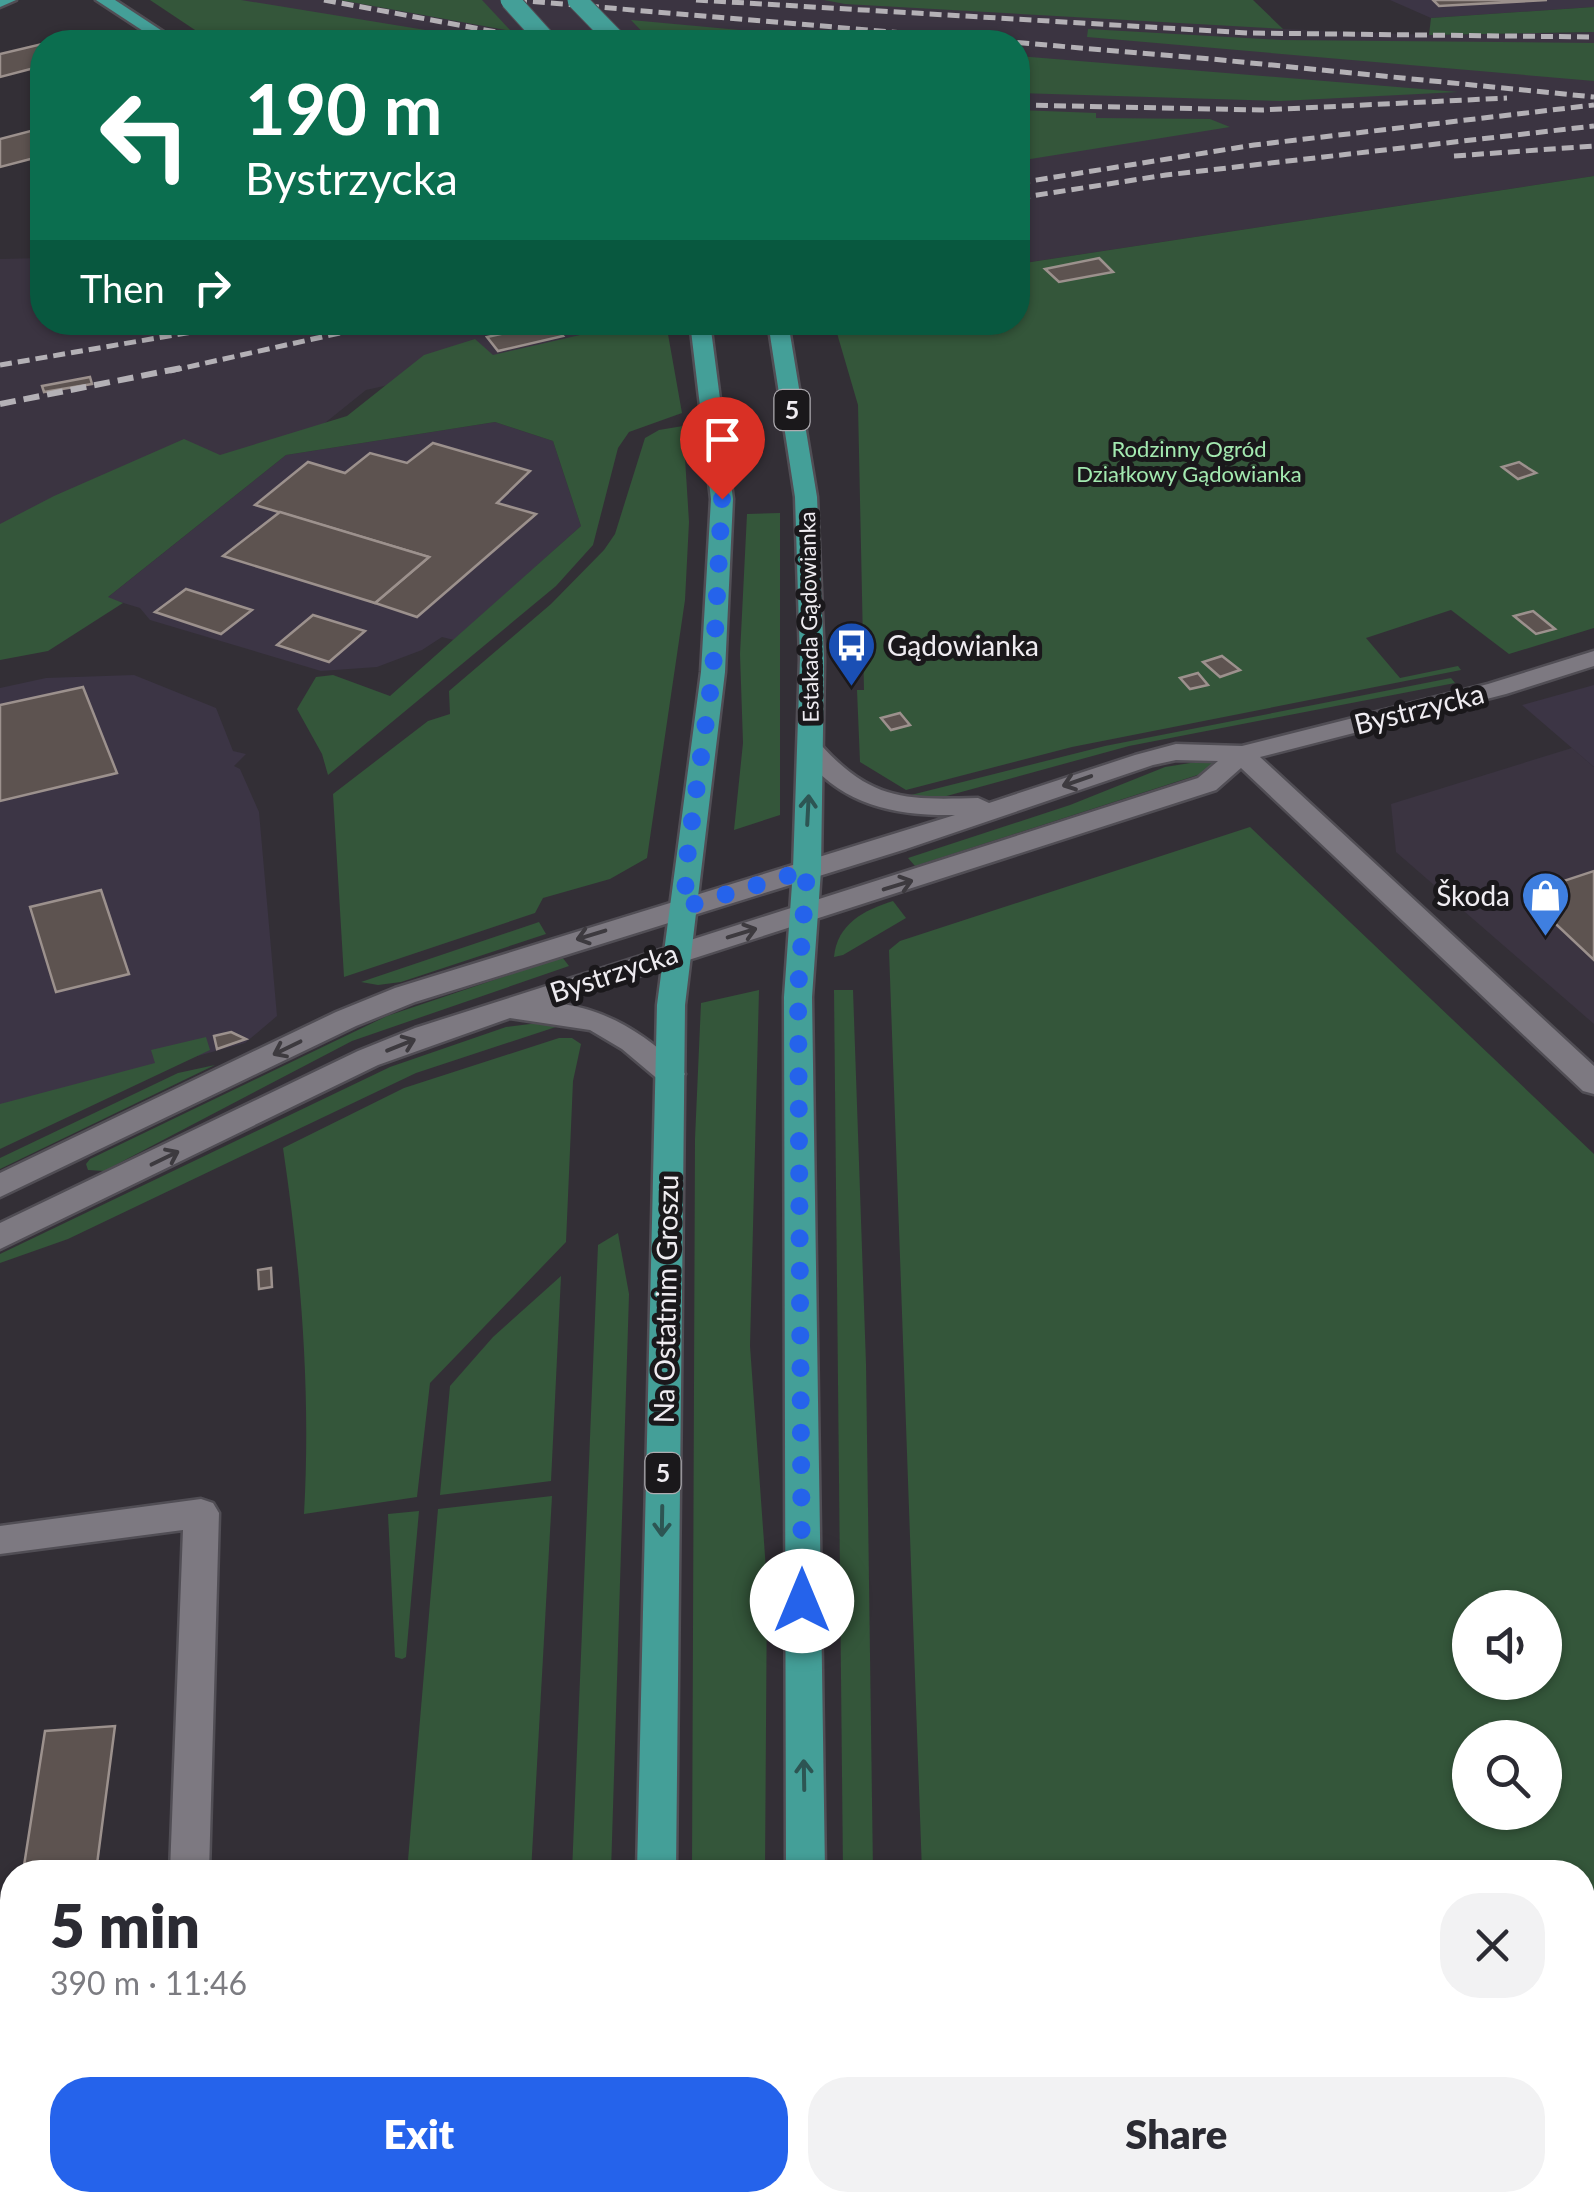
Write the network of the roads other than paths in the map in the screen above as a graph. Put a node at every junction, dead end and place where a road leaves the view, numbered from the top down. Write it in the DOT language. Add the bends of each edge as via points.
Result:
graph roads {
  1 [pos="8,0"];
  2 [pos="104,0"];
  3 [pos="510,0"];
  4 [pos="577,0"];
  5 [pos="0,2"];
  6 [pos="152,30"];
  7 [pos="537,30"];
  8 [pos="606,30"];
  9 [pos="702,335"];
  10 [pos="780,335"];
  11 [pos="1594,658"];
  12 [pos="812,750"];
  13 [pos="1242,754"];
  14 [pos="1011,804"];
  15 [pos="807,870"];
  16 [pos="684,907"];
  17 [pos="805,914"];
  18 [pos="679,952"];
  19 [pos="498,1010"];
  20 [pos="670,1074"];
  21 [pos="1594,1084"];
  22 [pos="86,1145"];
  23 [pos="112,1183"];
  24 [pos="0,1186"];
  25 [pos="0,1237"];
  26 [pos="0,1540"];
  27 [pos="189,1860"];
  28 [pos="656,1860"];
  29 [pos="806,1860"];
  1 -- 5 [label="main road"];
  2 -- 6 [label="main road"];
  3 -- 7 [label="main road, bridge"];
  4 -- 8 [label="main road, bridge"];
  9 -- 16 [label="main road, 5" via="722,499 713,672"];
  10 -- 12 [label="main road, Estakada Gądowianka / 5" via="806,497"];
  11 -- 13 [label="street, Bystrzycka" via="1497,690"];
  12 -- 14 [label="street" via="850,790 903,808"];
  15 -- 12 [label="main road, Estakada Gądowianka / 5, one-way"];
  13 -- 14 [label="street, Bystrzycka, one-way" via="1176,752"];
  17 -- 13 [label="street, Bystrzycka, one-way" via="1207,784"];
  13 -- 21 [label="street"];
  14 -- 15 [label="street, Bystrzycka"];
  15 -- 16 [label="street, Bystrzycka"];
  15 -- 17 [label="main road, Estakada Gądowianka / 5"];
  16 -- 18 [label="main road, Na Ostatnim Groszu / 5"];
  16 -- 22 [label="street, Bystrzycka, one-way" via="405,995"];
  18 -- 17 [label="street, Bystrzycka, one-way"];
  29 -- 17 [label="main road, 5, one-way" via="798,1014"];
  18 -- 19 [label="street, Bystrzycka"];
  18 -- 20 [label="main road, Na Ostatnim Groszu / 5"];
  19 -- 20 [label="street" via="595,1019 629,1037"];
  23 -- 19 [label="street, Bystrzycka, one-way" via="368,1058"];
  20 -- 28 [label="main road, Na Ostatnim Groszu / 5, one-way"];
  22 -- 23 [label="street" via="69,1162 68,1178 85,1187"];
  22 -- 24 [label="street, Bystrzycka"];
  23 -- 25 [label="street, Bystrzycka"];
  26 -- 27 [label="street" via="201,1513"];
}
